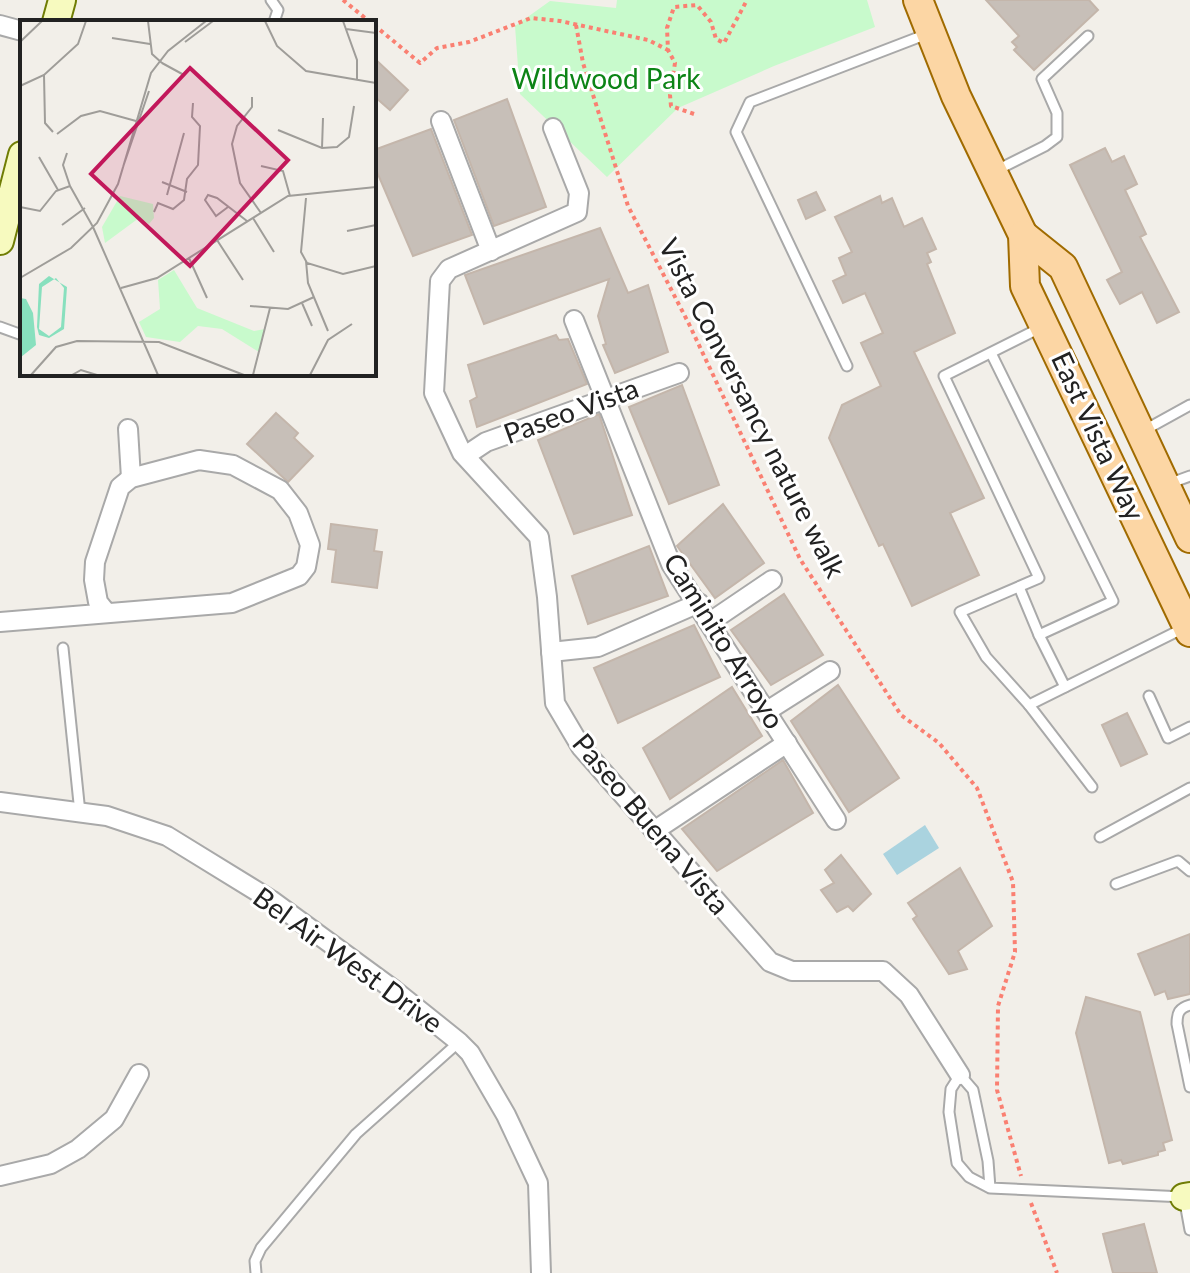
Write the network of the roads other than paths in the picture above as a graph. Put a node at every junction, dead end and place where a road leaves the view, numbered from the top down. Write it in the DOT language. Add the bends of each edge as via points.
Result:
graph roads {
  1 [pos="62,0"];
  2 [pos="271,0"];
  3 [pos="918,0"];
  4 [pos="57,20"];
  5 [pos="275,20"];
  6 [pos="0,25"];
  7 [pos="20,30"];
  8 [pos="930,33"];
  9 [pos="1088,36"];
  10 [pos="441,121"];
  11 [pos="553,128"];
  12 [pos="20,170"];
  13 [pos="992,173"];
  14 [pos="1023,235"];
  15 [pos="0,241"];
  16 [pos="491,251"];
  17 [pos="574,320"];
  18 [pos="1045,326"];
  19 [pos="0,327"];
  20 [pos="20,334"];
  21 [pos="991,353"];
  22 [pos="847,366"];
  23 [pos="679,373"];
  24 [pos="606,398"];
  25 [pos="1190,405"];
  26 [pos="128,429"];
  27 [pos="1140,432"];
  28 [pos="465,456"];
  29 [pos="131,478"];
  30 [pos="1178,481"];
  31 [pos="1190,538"];
  32 [pos="772,580"];
  33 [pos="1019,587"];
  34 [pos="699,603"];
  35 [pos="106,612"];
  36 [pos="0,622"];
  37 [pos="710,622"];
  38 [pos="1189,628"];
  39 [pos="1039,635"];
  40 [pos="63,648"];
  41 [pos="551,652"];
  42 [pos="830,671"];
  43 [pos="1065,687"];
  44 [pos="1149,696"];
  45 [pos="1029,705"];
  46 [pos="767,711"];
  47 [pos="1190,727"];
  48 [pos="787,743"];
  49 [pos="1092,787"];
  50 [pos="1190,788"];
  51 [pos="0,802"];
  52 [pos="80,813"];
  53 [pos="836,820"];
  54 [pos="654,831"];
  55 [pos="1100,837"];
  56 [pos="1190,871"];
  57 [pos="1116,884"];
  58 [pos="1190,1005"];
  59 [pos="459,1042"];
  60 [pos="139,1074"];
  61 [pos="1189,1074"];
  62 [pos="960,1075"];
  63 [pos="1190,1087"];
  64 [pos="0,1176"];
  65 [pos="990,1188"];
  66 [pos="1187,1197"];
  67 [pos="1190,1230"];
  68 [pos="256,1273"];
  69 [pos="541,1273"];
  1 -- 4 [label="street"];
  2 -- 5 [label="lane" via="278,10"];
  3 -- 8 [label="main road, East Vista Way"];
  6 -- 7 [label="street"];
  8 -- 13 [label="main road, East Vista Way"];
  8 -- 22 [label="lane" via="750,102 736,132"];
  9 -- 13 [label="lane" via="1042,79 1057,113 1057,137"];
  10 -- 16 [label="street"];
  11 -- 16 [label="street, Paseo Buena Vista" via="579,193 577,212"];
  12 -- 15 [label="street"];
  13 -- 14 [label="main road, East Vista Way"];
  14 -- 18 [label="main road, East Vista Way" via="1025,286"];
  14 -- 27 [label="main road, East Vista Way" via="1063,267"];
  16 -- 28 [label="street, Paseo Buena Vista" via="449,269 440,281 434,393"];
  17 -- 24 [label="street, Caminito Arroyo"];
  18 -- 21 [label="lane"];
  18 -- 38 [label="main road, East Vista Way"];
  19 -- 20 [label="lane"];
  21 -- 33 [label="lane" via="944,376 1039,578"];
  21 -- 39 [label="lane" via="1113,601"];
  23 -- 24 [label="street, Paseo Vista"];
  24 -- 28 [label="street, Paseo Vista" via="486,442"];
  24 -- 34 [label="street, Caminito Arroyo" via="671,564"];
  25 -- 27 [label="lane"];
  26 -- 29 [label="street"];
  27 -- 30 [label="main road, East Vista Way"];
  28 -- 41 [label="street, Paseo Buena Vista" via="539,537"];
  29 -- 35 [label="street" via="120,487 95,562 98,602"];
  29 -- 35 [label="street" via="199,460 233,465 280,490 298,513 310,545 306,567 299,576 232,603"];
  30 -- 31 [label="main road, East Vista Way"];
  32 -- 37 [label="street"];
  33 -- 39 [label="lane"];
  33 -- 45 [label="lane" via="960,612 986,657"];
  34 -- 37 [label="street, Caminito Arroyo"];
  34 -- 41 [label="street" via="598,647"];
  35 -- 36 [label="street"];
  37 -- 46 [label="street, Caminito Arroyo"];
  38 -- 43 [label="lane"];
  39 -- 43 [label="lane"];
  40 -- 52 [label="lane"];
  41 -- 54 [label="street, Paseo Buena Vista" via="555,703 581,747"];
  42 -- 46 [label="street"];
  43 -- 45 [label="lane"];
  44 -- 47 [label="lane" via="1168,738"];
  45 -- 49 [label="lane"];
  46 -- 48 [label="street, Caminito Arroyo"];
  48 -- 53 [label="street, Caminito Arroyo"];
  48 -- 54 [label="street"];
  50 -- 55 [label="lane"];
  51 -- 52 [label="street, Bel Air West Drive"];
  52 -- 59 [label="street, Bel Air West Drive" via="107,816 167,836 271,900"];
  54 -- 62 [label="street, Paseo Buena Vista" via="770,962 792,971 883,971 909,995"];
  56 -- 57 [label="lane" via="1178,861"];
  58 -- 61 [label="lane" via="1177,1014"];
  59 -- 68 [label="lane" via="356,1134 261,1248"];
  59 -- 69 [label="street, Bel Air West Drive" via="506,1115 538,1183"];
  60 -- 64 [label="street" via="114,1119 78,1149 51,1164"];
  61 -- 63 [label="lane"];
  62 -- 65 [label="lane" via="973,1090"];
  62 -- 65 [label="lane" via="951,1089 949,1112 957,1163"];
  65 -- 66 [label="lane"];
  66 -- 67 [label="lane"];
}
